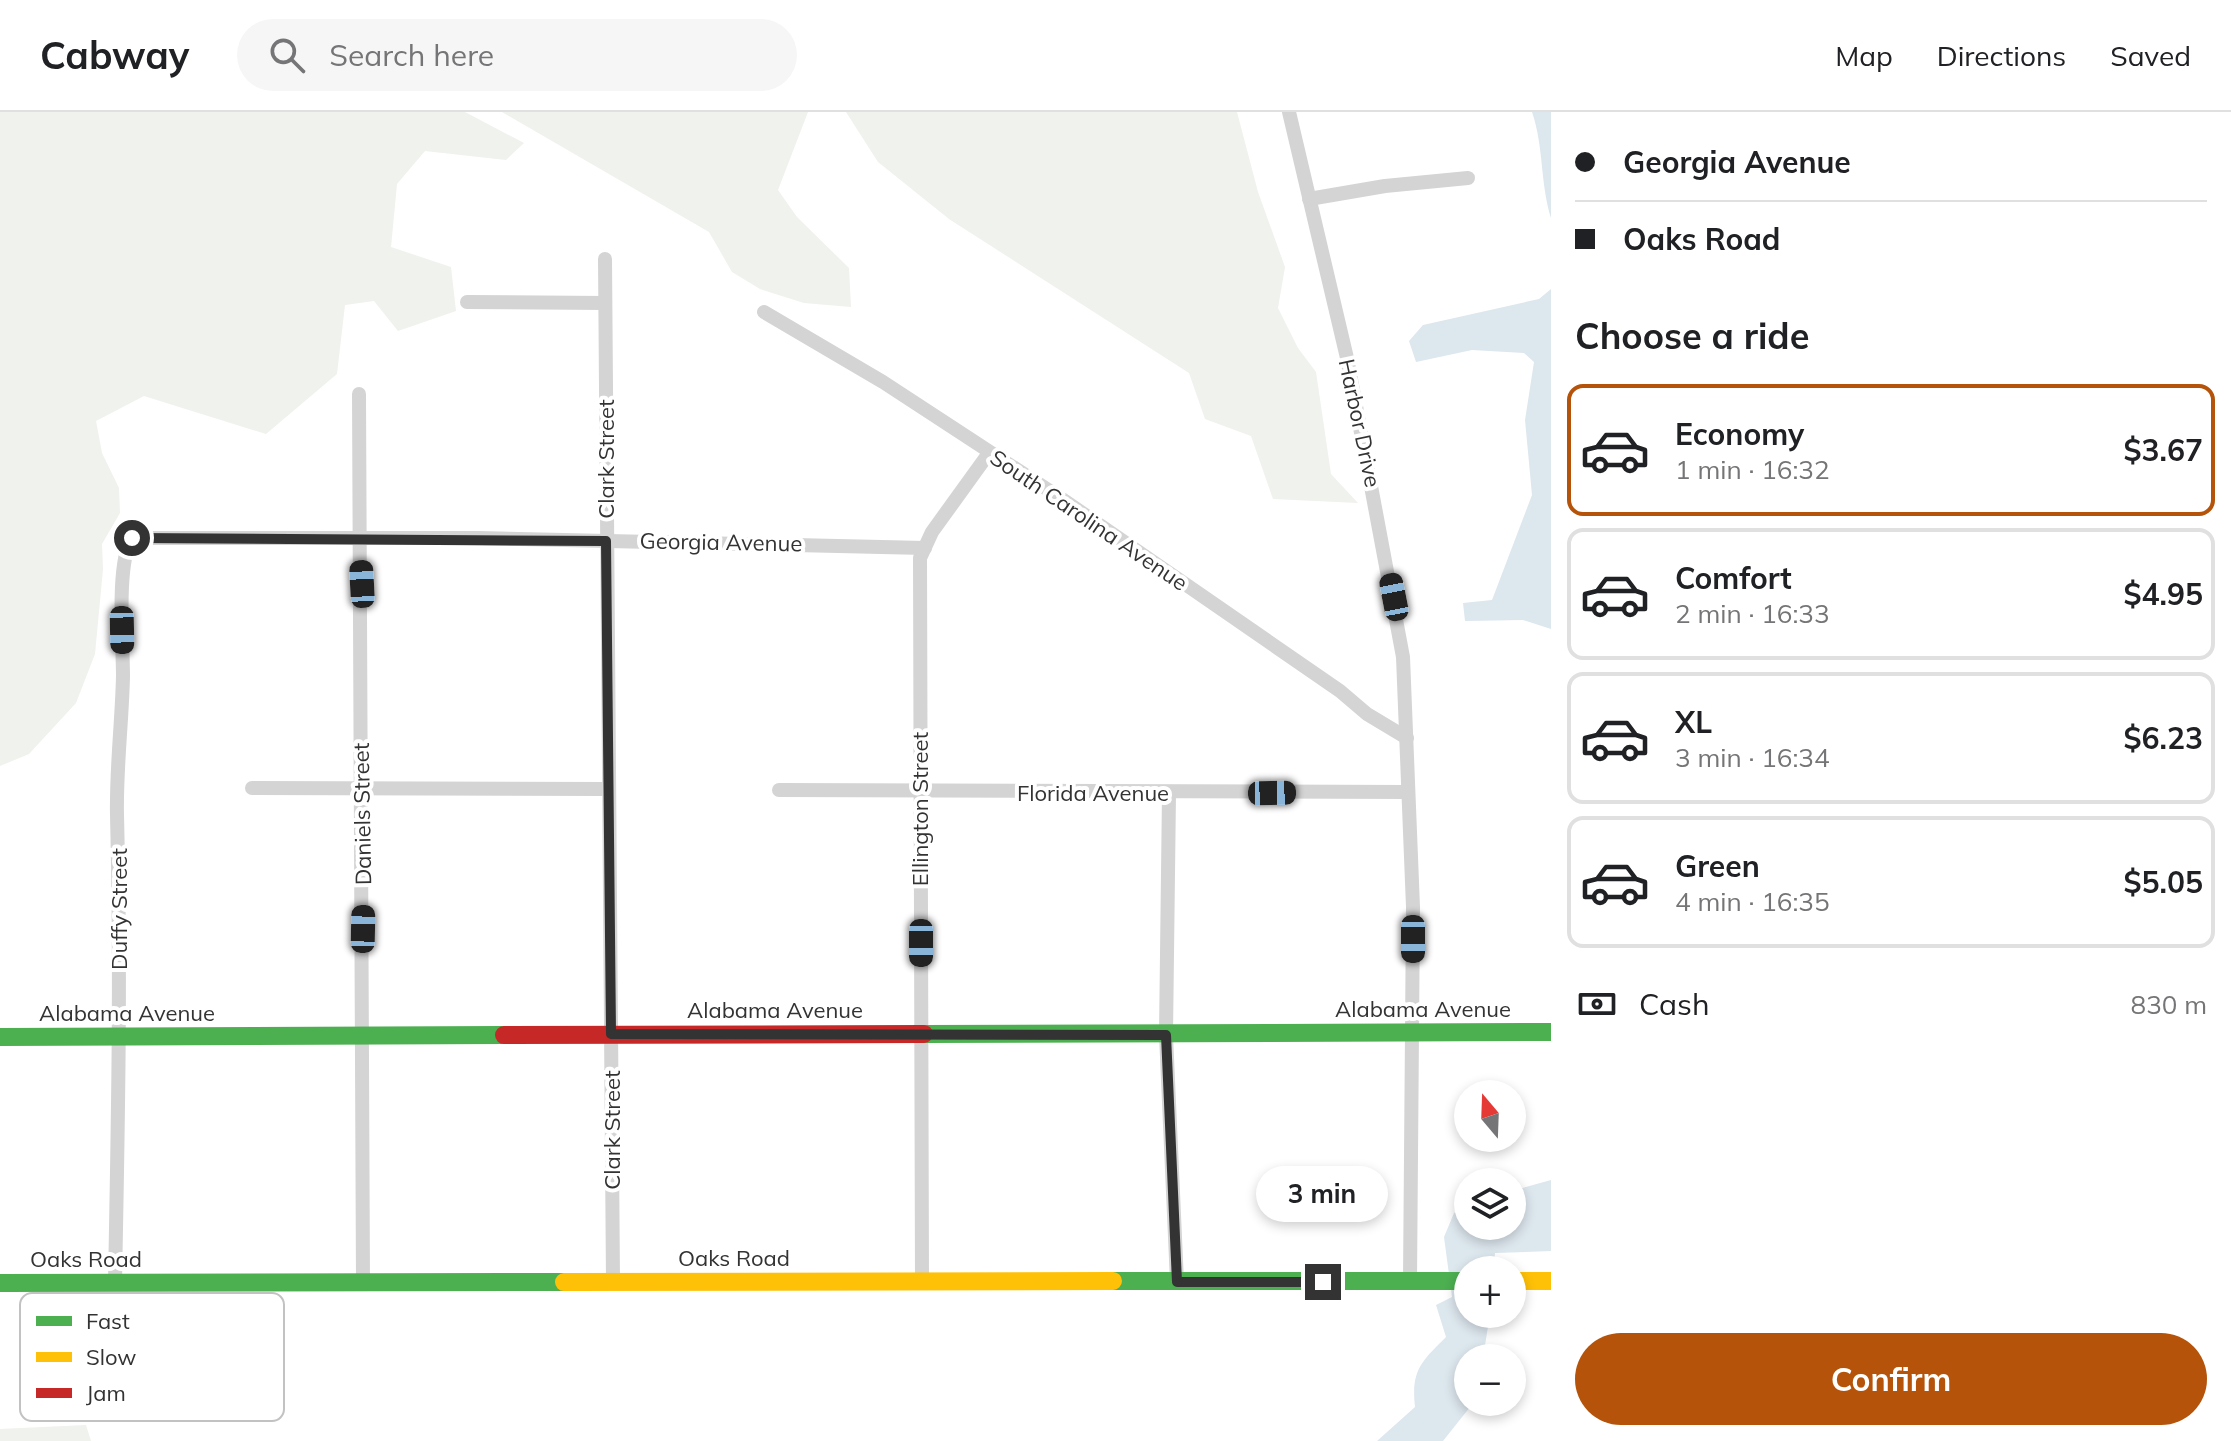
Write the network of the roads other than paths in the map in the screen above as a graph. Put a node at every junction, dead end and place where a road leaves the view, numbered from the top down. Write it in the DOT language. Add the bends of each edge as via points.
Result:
graph roads {
  1 [pos="1289,112"];
  2 [pos="1468,178"];
  3 [pos="1309,199"];
  4 [pos="605,259"];
  5 [pos="467,302"];
  6 [pos="605,303"];
  7 [pos="764,312"];
  8 [pos="359,394"];
  9 [pos="989,453"];
  10 [pos="132,538"];
  11 [pos="360,538"];
  12 [pos="606,541"];
  13 [pos="925,548"];
  14 [pos="1407,738"];
  15 [pos="252,788"];
  16 [pos="361,788"];
  17 [pos="607,789"];
  18 [pos="779,790"];
  19 [pos="1407,792"];
  20 [pos="920,793"];
  21 [pos="1169,793"];
  22 [pos="1551,1032"];
  23 [pos="1413,1033"];
  24 [pos="611,1034"];
  25 [pos="921,1034"];
  26 [pos="1166,1035"];
  27 [pos="120,1036"];
  28 [pos="363,1036"];
  29 [pos="0,1037"];
  30 [pos="1410,1281"];
  31 [pos="1454,1281"];
  32 [pos="1526,1281"];
  33 [pos="1551,1281"];
  34 [pos="115,1282"];
  35 [pos="363,1282"];
  36 [pos="613,1282"];
  37 [pos="922,1282"];
  38 [pos="1177,1282"];
  39 [pos="0,1283"];
  1 -- 3 [label="street, Harbor Drive"];
  2 -- 3 [label="street"];
  3 -- 14 [label="street, Harbor Drive" via="1394,597"];
  4 -- 6 [label="street, Clark Street"];
  5 -- 6 [label="street"];
  6 -- 12 [label="street, Clark Street"];
  7 -- 9 [label="street, South Carolina Avenue"];
  8 -- 11 [label="street, Daniels Street"];
  9 -- 13 [label="street, Ellington Street"];
  9 -- 14 [label="street, South Carolina Avenue"];
  10 -- 11 [label="street, Georgia Avenue"];
  10 -- 27 [label="street, Duffy Street" via="123,591 117,815"];
  11 -- 12 [label="street, Georgia Avenue"];
  11 -- 16 [label="street, Daniels Street"];
  12 -- 13 [label="street, Georgia Avenue"];
  12 -- 17 [label="street, Clark Street"];
  13 -- 20 [label="street, Ellington Street" via="920,558"];
  14 -- 19 [label="street, Harbor Drive"];
  15 -- 16 [label="street"];
  16 -- 17 [label="street"];
  16 -- 28 [label="street, Daniels Street"];
  17 -- 24 [label="street, Clark Street"];
  18 -- 20 [label="street, Florida Avenue"];
  19 -- 21 [label="street, Florida Avenue"];
  19 -- 23 [label="street, Harbor Drive"];
  20 -- 21 [label="street, Florida Avenue"];
  20 -- 25 [label="street, Ellington Street"];
  21 -- 26 [label="street"];
  22 -- 23 [label="street, Alabama Avenue"];
  23 -- 26 [label="street, Alabama Avenue"];
  23 -- 30 [label="street, Harbor Drive"];
  24 -- 25 [label="street, Alabama Avenue"];
  24 -- 28 [label="street, Alabama Avenue"];
  24 -- 36 [label="street, Clark Street"];
  25 -- 26 [label="street, Alabama Avenue"];
  25 -- 37 [label="street, Ellington Street"];
  26 -- 38 [label="street"];
  27 -- 28 [label="street, Alabama Avenue"];
  27 -- 29 [label="street, Alabama Avenue"];
  27 -- 34 [label="street, Duffy Street"];
  28 -- 35 [label="street, Daniels Street"];
  30 -- 31 [label="street, Oaks Road"];
  30 -- 38 [label="street, Oaks Road"];
  32 -- 33 [label="street"];
  34 -- 35 [label="street, Oaks Road"];
  34 -- 39 [label="street, Oaks Road"];
  35 -- 36 [label="street, Oaks Road"];
  36 -- 37 [label="street, Oaks Road"];
  37 -- 38 [label="street, Oaks Road"];
}
